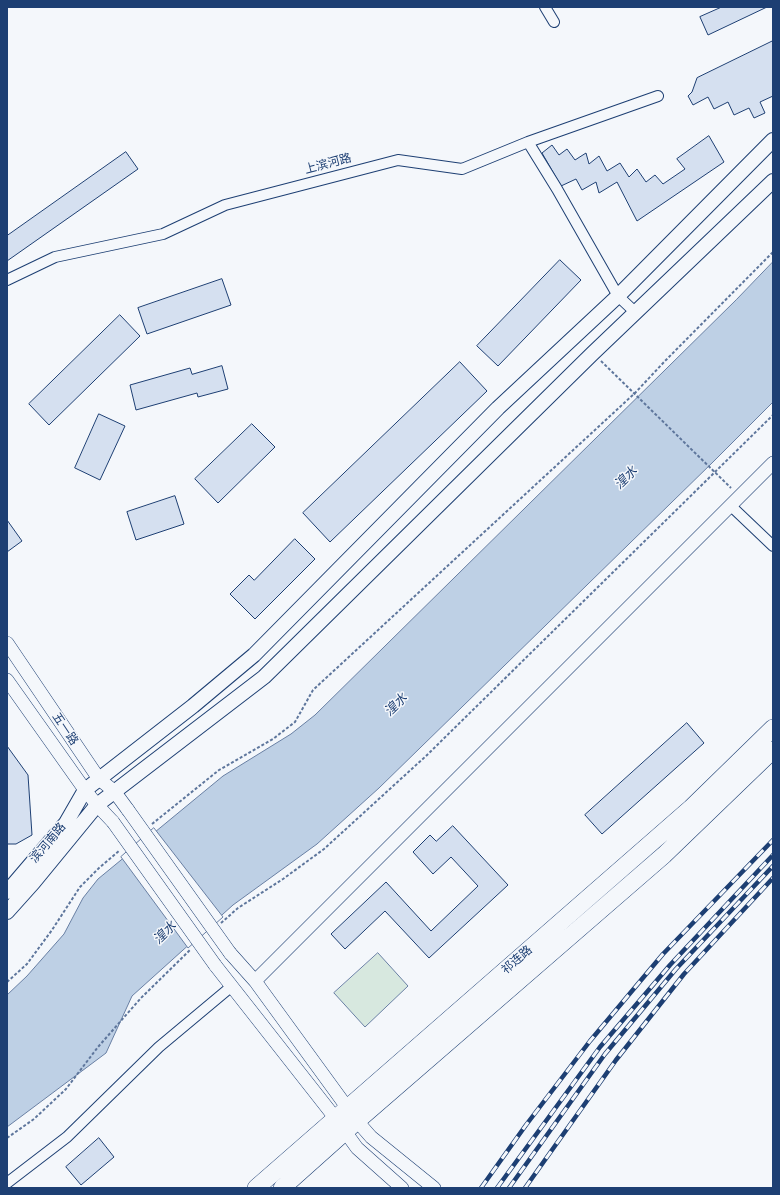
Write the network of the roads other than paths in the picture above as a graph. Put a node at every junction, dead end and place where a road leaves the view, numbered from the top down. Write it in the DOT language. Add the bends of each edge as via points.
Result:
graph roads {
  1 [pos="545,7"];
  2 [pos="554,22"];
  3 [pos="658,96"];
  4 [pos="773,140"];
  5 [pos="528,142"];
  6 [pos="773,180"];
  7 [pos="7,280"];
  8 [pos="618,296"];
  9 [pos="636,313"];
  10 [pos="773,463"];
  11 [pos="735,501"];
  12 [pos="773,546"];
  13 [pos="7,643"];
  14 [pos="7,680"];
  15 [pos="773,728"];
  16 [pos="773,750"];
  17 [pos="99,779"];
  18 [pos="85,790"];
  19 [pos="114,791"];
  20 [pos="97,805"];
  21 [pos="7,892"];
  22 [pos="7,912"];
  23 [pos="255,981"];
  24 [pos="232,986"];
  25 [pos="347,1116"];
  26 [pos="345,1133"];
  27 [pos="7,1183"];
  28 [pos="256,1188"];
  29 [pos="282,1188"];
  30 [pos="402,1188"];
  31 [pos="434,1188"];
  1 -- 2 [label="street"];
  3 -- 5 [label="street, 上滨河路"];
  4 -- 8 [label="main road"];
  5 -- 7 [label="street, 上滨河路" via="462,169 398,160 225,205 163,234 55,257"];
  5 -- 8 [label="street"];
  6 -- 9 [label="main road"];
  8 -- 9 [label="street"];
  8 -- 17 [label="main road" via="498,408 254,656"];
  9 -- 19 [label="main road" via="264,677"];
  10 -- 11 [label="street"];
  11 -- 12 [label="street"];
  11 -- 23 [label="street"];
  13 -- 17 [label="street, 五一路"];
  14 -- 18 [label="street, 五一路"];
  15 -- 25 [label="highway, 祁连路" via="691,808"];
  16 -- 25 [label="highway, 祁连路" via="664,855"];
  17 -- 18 [label="main road"];
  17 -- 19 [label="street, 五一路"];
  18 -- 20 [label="street, 五一路"];
  18 -- 21 [label="main road, 滨河南路" via="66,823"];
  19 -- 20 [label="main road"];
  19 -- 23 [label="street, 五一路, bridge" via="230,953"];
  20 -- 22 [label="main road"];
  20 -- 24 [label="street, 五一路, bridge" via="113,822"];
  23 -- 25 [label="street, 五一路"];
  24 -- 25 [label="street, 五一路"];
  24 -- 27 [label="street" via="159,1048 67,1137"];
  25 -- 26 [label="highway, 祁连路"];
  25 -- 28 [label="highway, 祁连路"];
  25 -- 31 [label="street"];
  26 -- 29 [label="highway, 祁连路"];
  26 -- 30 [label="street" via="357,1148"];
}
